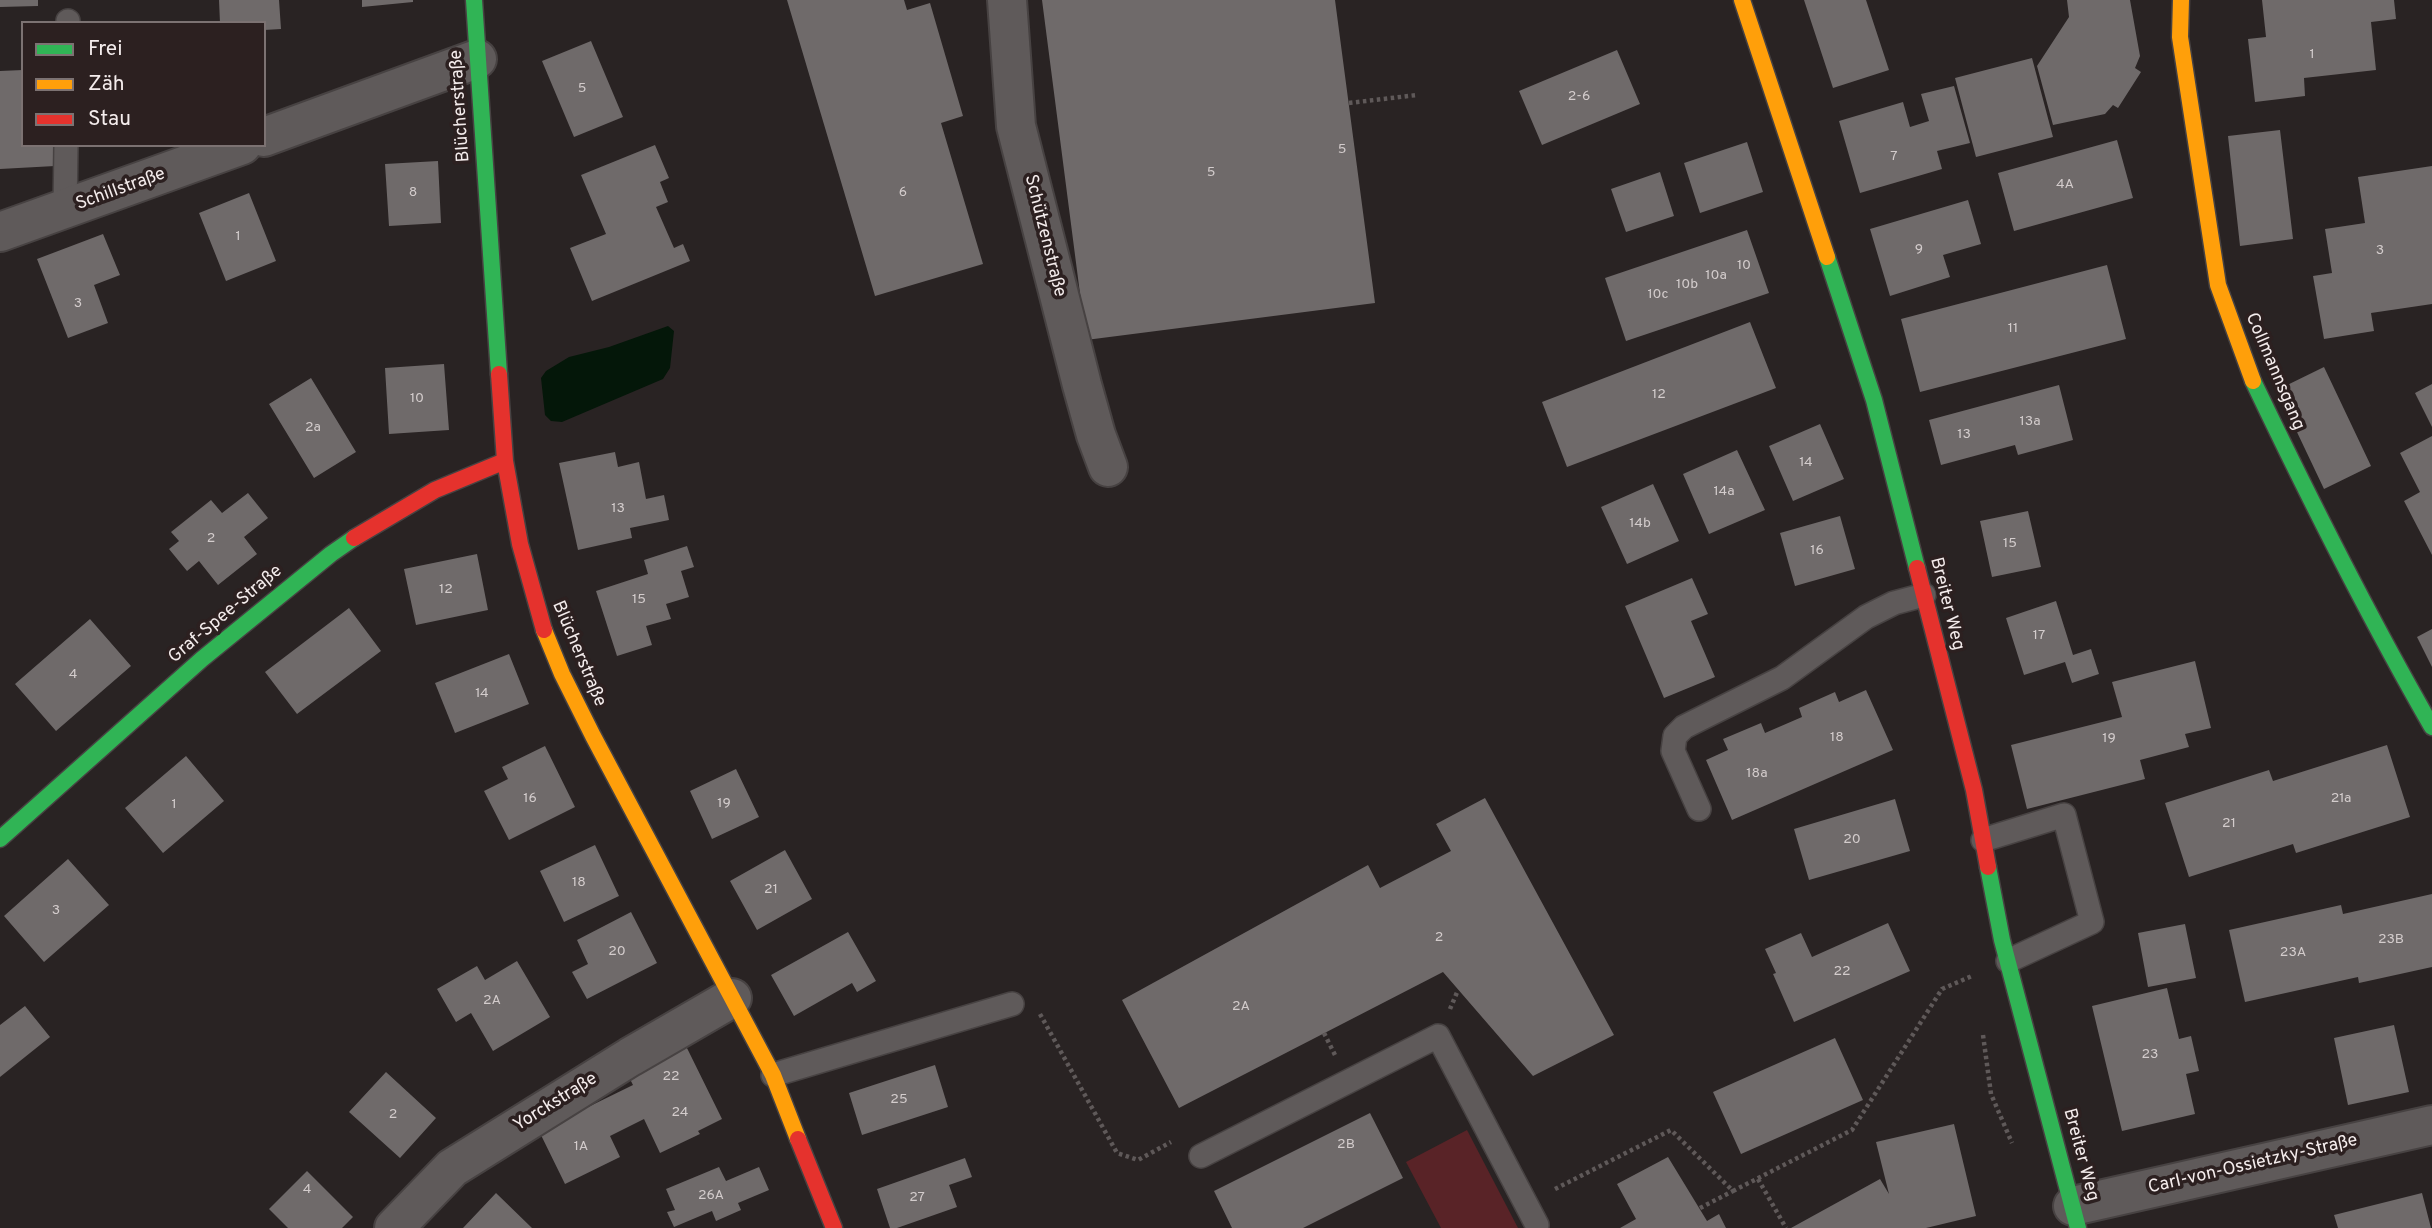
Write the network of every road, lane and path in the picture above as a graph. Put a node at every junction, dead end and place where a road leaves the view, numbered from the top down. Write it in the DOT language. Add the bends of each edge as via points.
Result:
graph roads {
  1 [pos="474,0"];
  2 [pos="1007,0"];
  3 [pos="1742,0"];
  4 [pos="2181,0"];
  5 [pos="477,59"];
  6 [pos="1417,95"];
  7 [pos="1349,103"];
  8 [pos="266,136"];
  9 [pos="66,147"];
  10 [pos="237,147"];
  11 [pos="65,210"];
  12 [pos="0,232"];
  13 [pos="505,461"];
  14 [pos="1108,467"];
  15 [pos="1924,595"];
  16 [pos="2432,727"];
  17 [pos="1699,809"];
  18 [pos="0,839"];
  19 [pos="1983,840"];
  20 [pos="2008,961"];
  21 [pos="1976,975"];
  22 [pos="732,998"];
  23 [pos="1012,1004"];
  24 [pos="773,1075"];
  25 [pos="2432,1125"];
  26 [pos="1201,1156"];
  27 [pos="1758,1179"];
  28 [pos="1733,1191"];
  29 [pos="1526,1204"];
  30 [pos="1700,1208"];
  31 [pos="2076,1217"];
  32 [pos="1537,1225"];
  33 [pos="394,1228"];
  34 [pos="834,1228"];
  35 [pos="1786,1228"];
  1 -- 5 [label="street, Blücherstraße"];
  2 -- 14 [label="street, Schützenstraße" via="1016,126"];
  3 -- 15 [label="street, Breiter Weg" via="1874,400"];
  4 -- 16 [label="street, Collmannsgang" via="2180,37 2218,285 2252,379 2297,472"];
  5 -- 8 [label="street"];
  5 -- 13 [label="street, Blücherstraße"];
  6 -- 7 [label="path"];
  9 -- 11 [label="lane"];
  10 -- 11 [label="street, Schillstraße"];
  11 -- 12 [label="street, Schillstraße"];
  13 -- 18 [label="street, Graf-Spee-Straße" via="435,490 331,554 202,659"];
  13 -- 22 [label="street, Blücherstraße" via="540,620 562,674"];
  15 -- 17 [label="lane" via="1866,617 1782,678 1684,727 1675,736 1673,751"];
  15 -- 19 [label="street, Breiter Weg"];
  19 -- 20 [label="street, Breiter Weg"];
  19 -- 20 [label="lane" via="2064,815 2092,922"];
  20 -- 31 [label="street, Breiter Weg"];
  21 -- 27 [label="path" via="1941,989 1852,1130"];
  22 -- 24 [label="street, Blücherstraße"];
  22 -- 33 [label="street, Yorckstraße" via="452,1168"];
  23 -- 24 [label="lane"];
  23 -- 26 [label="path" via="1030,996 1117,1153 1138,1160 1177,1139"];
  24 -- 34 [label="street, Blücherstraße"];
  25 -- 31 [label="street, Carl-von-Ossietzky-Straße"];
  26 -- 29 [label="lane" via="1438,1036"];
  27 -- 28 [label="path"];
  27 -- 35 [label="path"];
  28 -- 29 [label="path" via="1671,1130"];
  28 -- 30 [label="path"];
  29 -- 32 [label="lane"];
}
